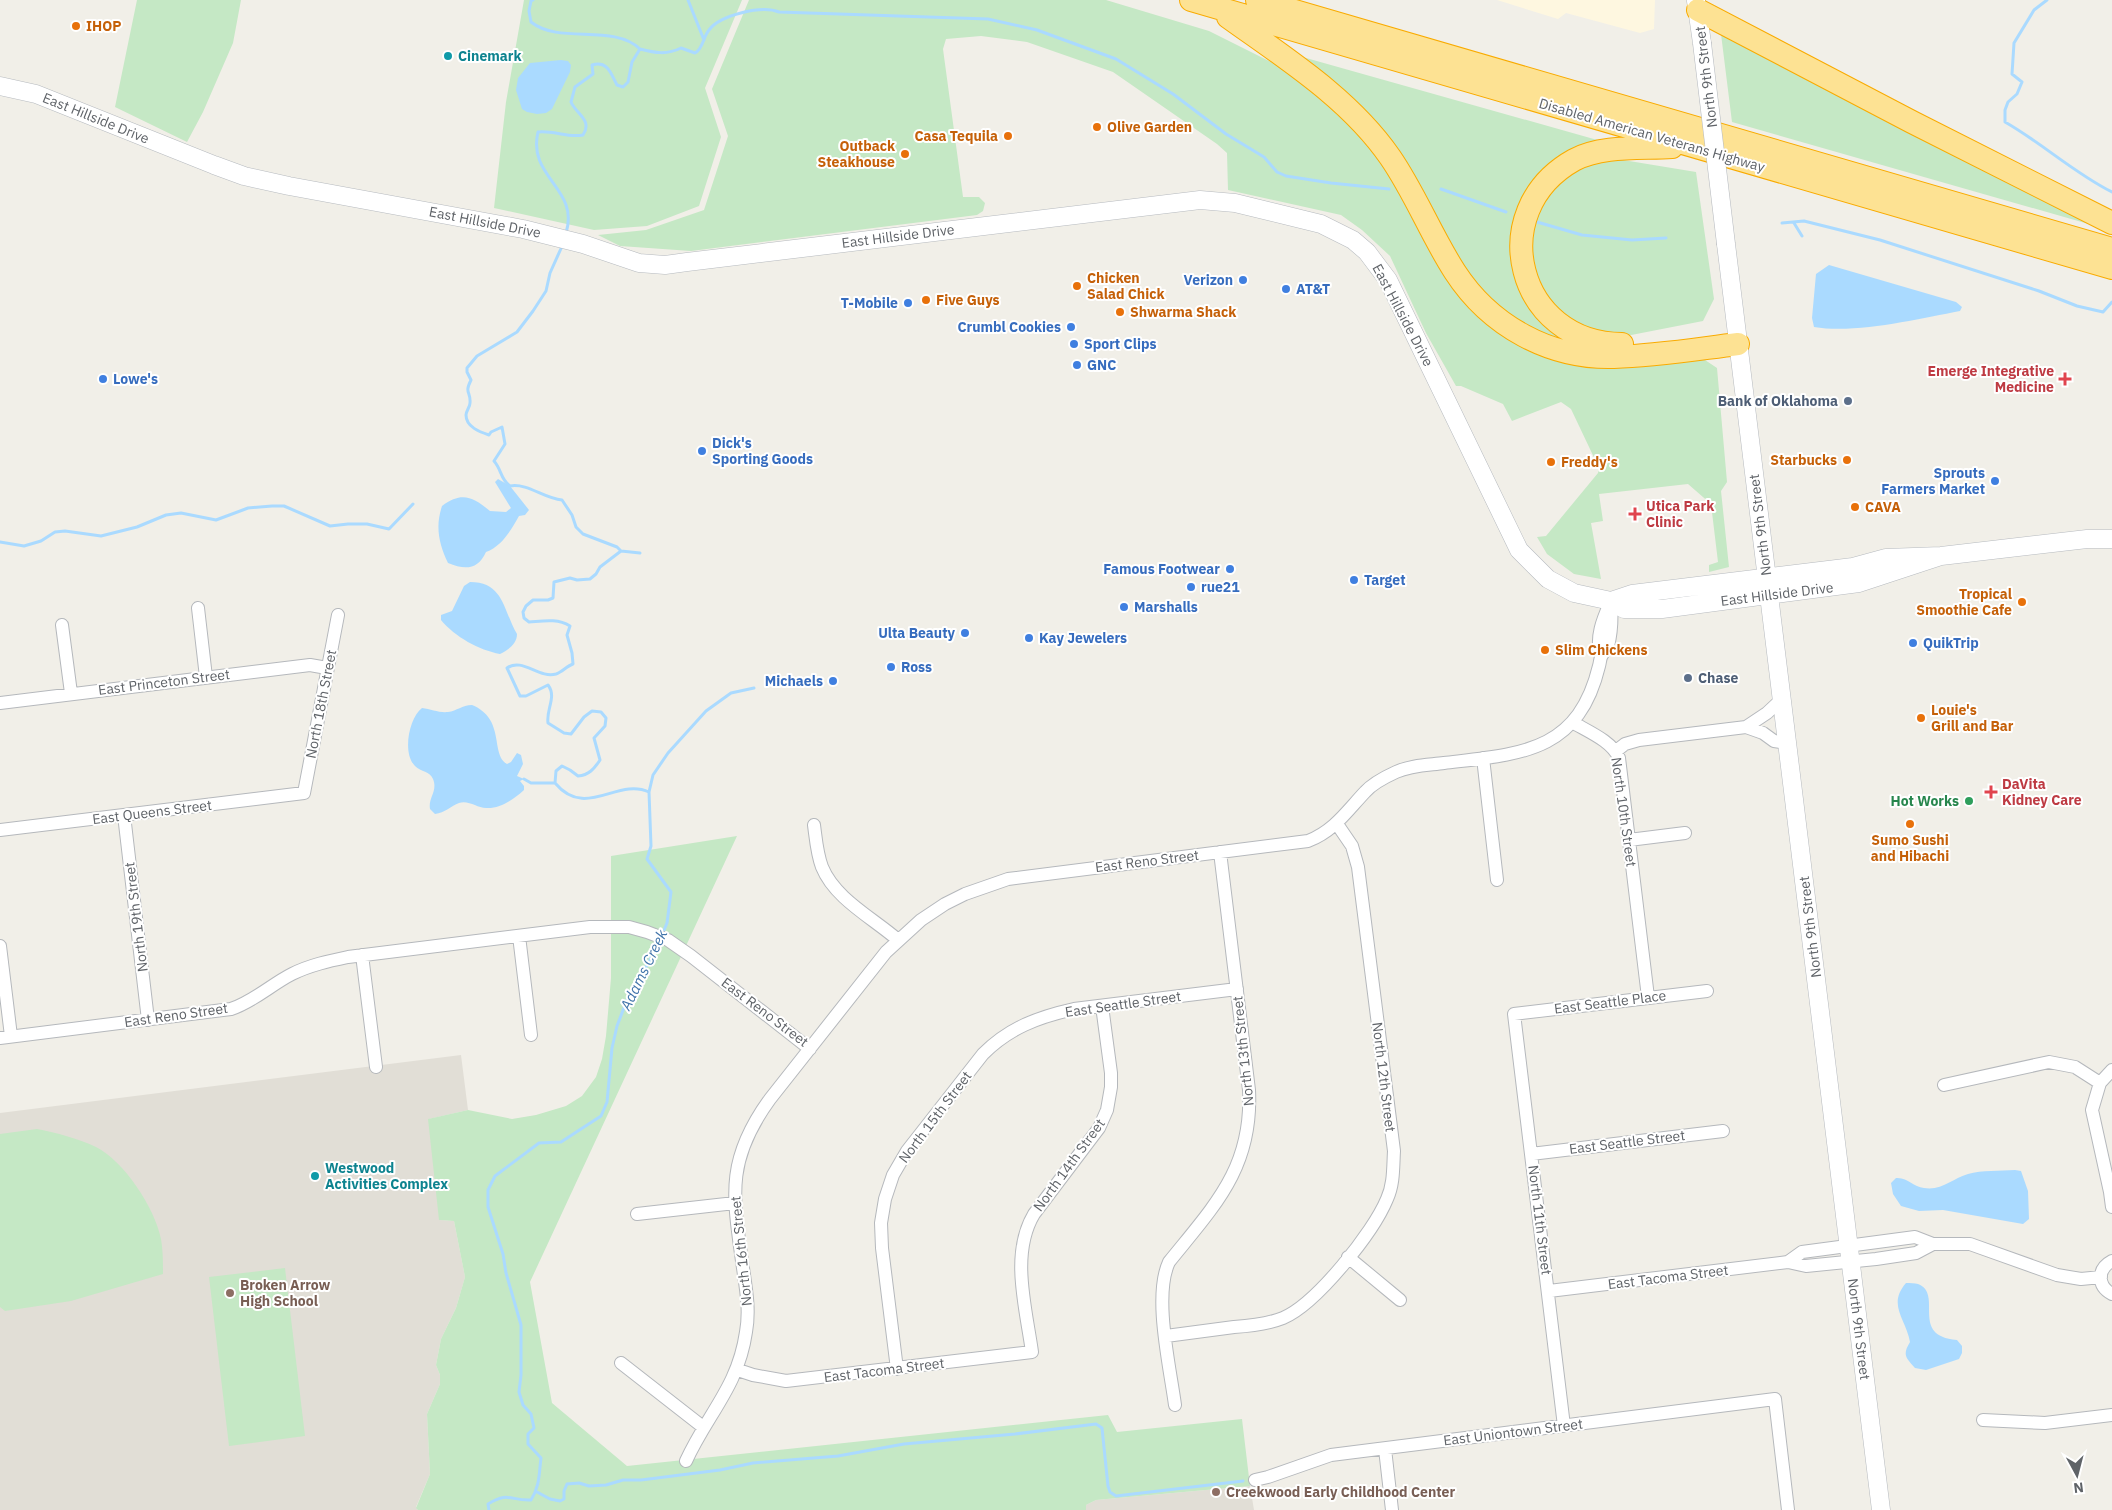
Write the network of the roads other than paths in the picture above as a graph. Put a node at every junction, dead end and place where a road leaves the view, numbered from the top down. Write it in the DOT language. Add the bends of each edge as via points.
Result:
graph roads {
  1 [pos="1192,0"];
  2 [pos="1257,0"];
  3 [pos="1270,0"];
  4 [pos="1697,5"];
  5 [pos="1214,7"];
  6 [pos="1293,10"];
  7 [pos="0,86"];
  8 [pos="1688,146"];
  9 [pos="2112,223"];
  10 [pos="2112,249"];
  11 [pos="2112,268"];
  12 [pos="1737,336"];
  13 [pos="2112,539"];
  14 [pos="1768,586"];
  15 [pos="1611,601"];
  16 [pos="198,608"];
  17 [pos="338,615"];
  18 [pos="62,625"];
  19 [pos="327,668"];
  20 [pos="206,677"];
  21 [pos="71,693"];
  22 [pos="1782,699"];
  23 [pos="0,703"];
  24 [pos="1572,722"];
  25 [pos="1746,727"];
  26 [pos="1787,743"];
  27 [pos="1616,751"];
  28 [pos="1483,758"];
  29 [pos="304,793"];
  30 [pos="124,815"];
  31 [pos="1337,824"];
  32 [pos="814,825"];
  33 [pos="0,830"];
  34 [pos="1685,833"];
  35 [pos="1629,840"];
  36 [pos="1220,852"];
  37 [pos="1497,880"];
  38 [pos="519,936"];
  39 [pos="898,940"];
  40 [pos="0,946"];
  41 [pos="362,955"];
  42 [pos="1237,989"];
  43 [pos="1707,991"];
  44 [pos="1648,997"];
  45 [pos="1102,1006"];
  46 [pos="1514,1014"];
  47 [pos="148,1020"];
  48 [pos="1012,1030"];
  49 [pos="531,1034"];
  50 [pos="6,1037"];
  51 [pos="810,1049"];
  52 [pos="376,1067"];
  53 [pos="2112,1070"];
  54 [pos="2100,1083"];
  55 [pos="1944,1085"];
  56 [pos="1723,1131"];
  57 [pos="1532,1154"];
  58 [pos="2111,1191"];
  59 [pos="735,1203"];
  60 [pos="2112,1207"];
  61 [pos="637,1214"];
  62 [pos="1849,1254"];
  63 [pos="1348,1257"];
  64 [pos="2112,1261"];
  65 [pos="2101,1277"];
  66 [pos="1549,1291"];
  67 [pos="2112,1294"];
  68 [pos="1400,1300"];
  69 [pos="1166,1336"];
  70 [pos="1032,1352"];
  71 [pos="621,1363"];
  72 [pos="897,1368"];
  73 [pos="738,1370"];
  74 [pos="1175,1405"];
  75 [pos="2112,1415"];
  76 [pos="1983,1420"];
  77 [pos="1564,1426"];
  78 [pos="703,1427"];
  79 [pos="1385,1448"];
  80 [pos="686,1461"];
  81 [pos="1254,1480"];
  82 [pos="1392,1510"];
  83 [pos="1788,1510"];
  84 [pos="1881,1510"];
  1 -- 5 [label="highway, Disabled American Veterans Highway"];
  2 -- 6 [label="highway, Disabled American Veterans Highway"];
  3 -- 6 [label="highway"];
  4 -- 9 [label="highway" via="1912,122"];
  4 -- 12 [label="street, North 9th Street, bridge"];
  5 -- 8 [label="highway, Disabled American Veterans Highway"];
  5 -- 12 [label="highway" via="1307,74 1377,140 1414,196 1464,285 1513,331 1558,350 1596,357 1634,356"];
  6 -- 10 [label="highway, Disabled American Veterans Highway"];
  7 -- 15 [label="street, East Hillside Drive" via="36,94 244,176 547,234 639,263 665,265 1200,200 1229,202 1321,224 1353,240 1381,268 1519,550 1555,583 1574,593"];
  8 -- 11 [label="highway, Disabled American Veterans Highway"];
  8 -- 12 [label="highway" via="1602,151 1575,160 1554,174 1539,190 1528,211 1521,238 1523,268 1528,285 1548,314 1566,330 1598,342 1637,344"];
  12 -- 14 [label="street, North 9th Street"];
  13 -- 14 [label="street, East Hillside Drive" via="1941,556 1859,583"];
  14 -- 15 [label="street, East Hillside Drive" via="1662,609 1624,609"];
  14 -- 22 [label="street, North 9th Street"];
  15 -- 24 [label="street" via="1613,622 1607,648 1601,655 1589,696"];
  16 -- 20 [label="street"];
  17 -- 19 [label="street, North 18th Street"];
  18 -- 21 [label="street"];
  19 -- 20 [label="street, East Princeton Street" via="310,665"];
  19 -- 29 [label="street, North 18th Street"];
  20 -- 21 [label="street, East Princeton Street"];
  21 -- 23 [label="street, East Princeton Street"];
  22 -- 25 [label="street"];
  22 -- 26 [label="street, North 9th Street"];
  24 -- 27 [label="street, North 10th Street"];
  24 -- 28 [label="street, East Reno Street" via="1537,747 1507,756"];
  25 -- 26 [label="street" via="1774,741"];
  25 -- 27 [label="street" via="1639,740"];
  26 -- 62 [label="street, North 9th Street"];
  27 -- 35 [label="street, North 10th Street"];
  28 -- 31 [label="street, East Reno Street" via="1398,771 1366,791"];
  28 -- 37 [label="street"];
  29 -- 30 [label="street, East Queens Street"];
  30 -- 33 [label="street, East Queens Street"];
  30 -- 47 [label="street, North 19th Street"];
  31 -- 36 [label="street, East Reno Street" via="1308,841"];
  31 -- 63 [label="street, North 12th Street" via="1352,846 1358,867 1394,1151 1393,1180 1387,1199 1376,1220"];
  32 -- 39 [label="street" via="817,852 830,881"];
  34 -- 35 [label="street"];
  35 -- 44 [label="street, North 10th Street"];
  36 -- 39 [label="street, East Reno Street" via="1008,879 945,904"];
  36 -- 42 [label="street, North 13th Street"];
  38 -- 41 [label="street, East Reno Street"];
  38 -- 49 [label="street"];
  38 -- 51 [label="street, East Reno Street" via="629,927 668,940"];
  39 -- 51 [label="street, East Reno Street"];
  40 -- 50 [label="street"];
  41 -- 47 [label="street, East Reno Street" via="320,963 293,974 237,1007"];
  41 -- 52 [label="street"];
  42 -- 45 [label="street, East Seattle Street"];
  42 -- 69 [label="street, North 13th Street" via="1249,1090 1247,1137 1234,1175 1224,1192 1164,1272 1161,1299"];
  43 -- 44 [label="street, East Seattle Place"];
  44 -- 46 [label="street, East Seattle Place"];
  45 -- 48 [label="street, East Seattle Street" via="1048,1015"];
  45 -- 70 [label="street, North 14th Street" via="1111,1073 1107,1110 1099,1128 1034,1214 1022,1245 1022,1275"];
  46 -- 57 [label="street, North 11th Street"];
  47 -- 50 [label="street, East Reno Street"];
  48 -- 72 [label="street, North 15th Street" via="983,1054 907,1151 889,1185 881,1234"];
  51 -- 59 [label="street, North 16th Street" via="748,1133 738,1164"];
  53 -- 54 [label="street"];
  54 -- 55 [label="street" via="2075,1067 2049,1062"];
  54 -- 58 [label="street" via="2092,1110"];
  56 -- 57 [label="street, East Seattle Street"];
  57 -- 66 [label="street, North 11th Street"];
  58 -- 60 [label="street"];
  59 -- 61 [label="street"];
  59 -- 73 [label="street, North 16th Street" via="748,1315"];
  62 -- 65 [label="street, East Tacoma Street" via="1916,1254 1933,1244 1970,1244 2057,1275 2081,1279"];
  62 -- 66 [label="street, East Tacoma Street" via="1806,1266 1788,1262"];
  62 -- 84 [label="street, North 9th Street"];
  63 -- 68 [label="street"];
  63 -- 69 [label="street" via="1308,1303 1281,1319"];
  64 -- 65 [label="street" via="2104,1267"];
  65 -- 67 [label="street" via="2104,1288"];
  66 -- 77 [label="street, North 11th Street"];
  69 -- 74 [label="street, North 13th Street"];
  70 -- 72 [label="street, East Tacoma Street"];
  71 -- 78 [label="street"];
  72 -- 73 [label="street, East Tacoma Street" via="786,1381"];
  73 -- 78 [label="street, North 16th Street"];
  75 -- 76 [label="street" via="2045,1423"];
  77 -- 79 [label="street, East Uniontown Street"];
  77 -- 83 [label="street, East Uniontown Street" via="1775,1399"];
  78 -- 80 [label="street, North 16th Street"];
  79 -- 81 [label="street, East Uniontown Street" via="1331,1455"];
  79 -- 82 [label="street"];
}
